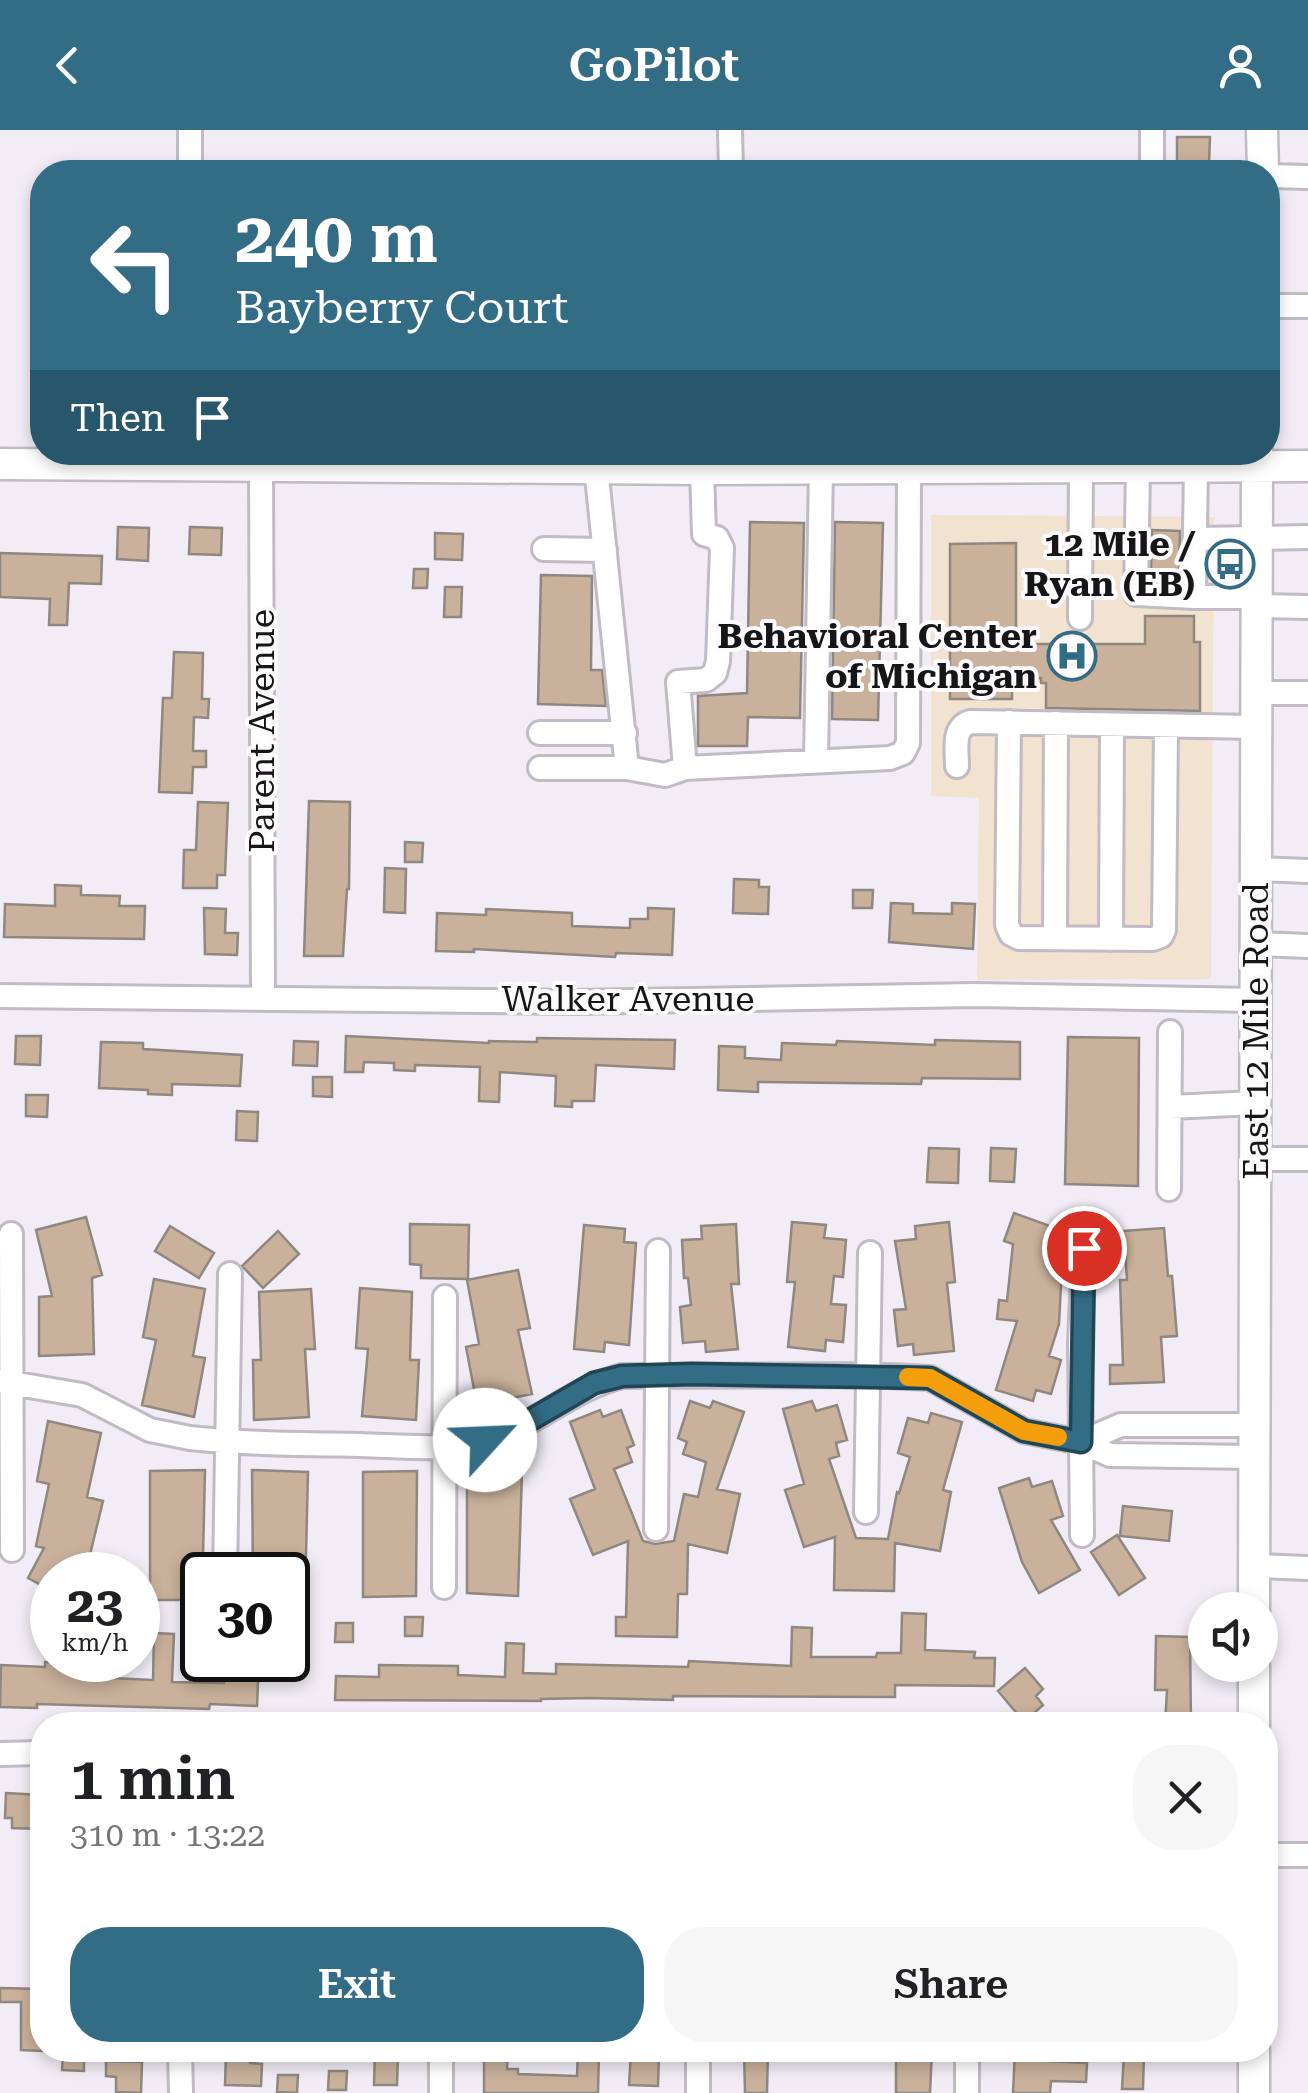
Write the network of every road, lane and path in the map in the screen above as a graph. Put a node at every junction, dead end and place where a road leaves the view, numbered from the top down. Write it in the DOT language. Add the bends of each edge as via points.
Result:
graph roads {
  1 [pos="190,130"];
  2 [pos="730,130"];
  3 [pos="1152,130"];
  4 [pos="1262,130"];
  5 [pos="190,160"];
  6 [pos="731,160"];
  7 [pos="1152,160"];
  8 [pos="1264,160"];
  9 [pos="1280,175"];
  10 [pos="1308,177"];
  11 [pos="1280,306"];
  12 [pos="1308,306"];
  13 [pos="1280,462"];
  14 [pos="30,463"];
  15 [pos="0,464"];
  16 [pos="261,465"];
  17 [pos="591,465"];
  18 [pos="721,465"];
  19 [pos="761,465"];
  20 [pos="860,465"];
  21 [pos="898,465"];
  22 [pos="1067,465"];
  23 [pos="1094,465"];
  24 [pos="1145,465"];
  25 [pos="1196,465"];
  26 [pos="1256,465"];
  27 [pos="1081,466"];
  28 [pos="1308,466"];
  29 [pos="822,468"];
  30 [pos="1308,537"];
  31 [pos="1256,538"];
  32 [pos="1195,539"];
  33 [pos="544,549"];
  34 [pos="605,550"];
  35 [pos="1194,597"];
  36 [pos="1255,602"];
  37 [pos="1308,607"];
  38 [pos="1080,618"];
  39 [pos="1256,693"];
  40 [pos="1308,694"];
  41 [pos="1010,722"];
  42 [pos="1056,723"];
  43 [pos="1112,725"];
  44 [pos="1166,726"];
  45 [pos="1256,728"];
  46 [pos="540,733"];
  47 [pos="625,733"];
  48 [pos="816,760"];
  49 [pos="957,766"];
  50 [pos="540,768"];
  51 [pos="627,768"];
  52 [pos="685,768"];
  53 [pos="1256,869"];
  54 [pos="1308,870"];
  55 [pos="1055,938"];
  56 [pos="1111,939"];
  57 [pos="1256,944"];
  58 [pos="1308,946"];
  59 [pos="0,996"];
  60 [pos="262,998"];
  61 [pos="1256,1000"];
  62 [pos="1170,1032"];
  63 [pos="1256,1103"];
  64 [pos="1170,1107"];
  65 [pos="1256,1158"];
  66 [pos="1308,1159"];
  67 [pos="1170,1189"];
  68 [pos="12,1234"];
  69 [pos="1084,1248"];
  70 [pos="658,1251"];
  71 [pos="870,1253"];
  72 [pos="230,1274"];
  73 [pos="445,1297"];
  74 [pos="656,1374"];
  75 [pos="870,1375"];
  76 [pos="5,1381"];
  77 [pos="1254,1424"];
  78 [pos="226,1442"];
  79 [pos="1081,1442"];
  80 [pos="443,1447"];
  81 [pos="1254,1457"];
  82 [pos="866,1512"];
  83 [pos="656,1529"];
  84 [pos="1082,1535"];
  85 [pos="12,1550"];
  86 [pos="225,1552"];
  87 [pos="1254,1566"];
  88 [pos="1308,1568"];
  89 [pos="444,1587"];
  90 [pos="1254,1592"];
  91 [pos="1254,1682"];
  92 [pos="1254,1712"];
  93 [pos="30,1753"];
  94 [pos="0,1754"];
  95 [pos="1308,1855"];
  96 [pos="1278,1856"];
  97 [pos="180,2062"];
  98 [pos="441,2062"];
  99 [pos="698,2062"];
  100 [pos="967,2062"];
  101 [pos="1254,2062"];
  102 [pos="181,2093"];
  103 [pos="442,2093"];
  104 [pos="698,2093"];
  105 [pos="968,2093"];
  106 [pos="1254,2093"];
  1 -- 5 [label="street"];
  2 -- 6 [label="street"];
  3 -- 7 [label="street"];
  4 -- 8 [label="main road"];
  9 -- 10 [label="street"];
  11 -- 12 [label="street"];
  13 -- 28 [label="main road"];
  14 -- 15 [label="main road"];
  16 -- 60 [label="street, Parent Avenue"];
  17 -- 34 [label="street"];
  18 -- 52 [label="street" via="704,534 722,548 718,661 706,680 678,682"];
  19 -- 29 [label="main road"];
  20 -- 29 [label="main road"];
  21 -- 48 [label="street" via="908,743 890,758"];
  22 -- 27 [label="main road"];
  23 -- 27 [label="main road"];
  24 -- 35 [label="street" via="1136,594"];
  25 -- 32 [label="street"];
  26 -- 31 [label="main road, East 12 Mile Road"];
  27 -- 38 [label="street"];
  29 -- 48 [label="street"];
  30 -- 31 [label="street"];
  31 -- 32 [label="street"];
  31 -- 36 [label="main road, East 12 Mile Road"];
  32 -- 35 [label="street"];
  33 -- 34 [label="street"];
  34 -- 47 [label="street"];
  35 -- 36 [label="street"];
  36 -- 37 [label="street"];
  36 -- 39 [label="main road, East 12 Mile Road"];
  39 -- 40 [label="street"];
  39 -- 45 [label="main road, East 12 Mile Road"];
  41 -- 42 [label="street"];
  41 -- 49 [label="street" via="962,724"];
  41 -- 55 [label="street" via="1007,926 1019,938"];
  42 -- 43 [label="street"];
  42 -- 55 [label="street"];
  43 -- 44 [label="street"];
  43 -- 56 [label="street"];
  44 -- 45 [label="street"];
  44 -- 56 [label="street" via="1164,930 1152,939"];
  45 -- 53 [label="main road, East 12 Mile Road"];
  46 -- 47 [label="street"];
  47 -- 51 [label="street"];
  48 -- 52 [label="street"];
  50 -- 51 [label="street"];
  51 -- 52 [label="street" via="665,775"];
  53 -- 54 [label="street"];
  53 -- 57 [label="main road, East 12 Mile Road"];
  55 -- 56 [label="street"];
  57 -- 58 [label="street"];
  57 -- 61 [label="main road, East 12 Mile Road"];
  59 -- 60 [label="street, Walker Avenue"];
  60 -- 61 [label="street, Walker Avenue"];
  61 -- 63 [label="main road, East 12 Mile Road"];
  62 -- 64 [label="street"];
  63 -- 64 [label="street"];
  63 -- 65 [label="main road, East 12 Mile Road"];
  64 -- 67 [label="street"];
  65 -- 66 [label="street"];
  65 -- 77 [label="main road, East 12 Mile Road"];
  68 -- 76 [label="street"];
  69 -- 79 [label="street"];
  70 -- 74 [label="street"];
  71 -- 75 [label="street"];
  72 -- 78 [label="street"];
  73 -- 80 [label="street"];
  74 -- 75 [label="street"];
  74 -- 80 [label="street" via="594,1383 508,1433"];
  74 -- 83 [label="street"];
  75 -- 79 [label="street" via="930,1378 1024,1431"];
  75 -- 82 [label="street"];
  76 -- 78 [label="street" via="82,1395 150,1430"];
  76 -- 85 [label="street"];
  77 -- 79 [label="street" via="1121,1425"];
  77 -- 81 [label="main road, East 12 Mile Road"];
  78 -- 80 [label="street"];
  78 -- 86 [label="street"];
  79 -- 81 [label="street" via="1126,1457"];
  79 -- 84 [label="street"];
  80 -- 89 [label="street"];
  81 -- 87 [label="main road, East 12 Mile Road"];
  87 -- 88 [label="street"];
  87 -- 90 [label="main road, East 12 Mile Road"];
  91 -- 92 [label="main road"];
  93 -- 94 [label="street"];
  95 -- 96 [label="street"];
  97 -- 102 [label="street"];
  98 -- 103 [label="street"];
  99 -- 104 [label="street"];
  100 -- 105 [label="street"];
  101 -- 106 [label="main road"];
}
